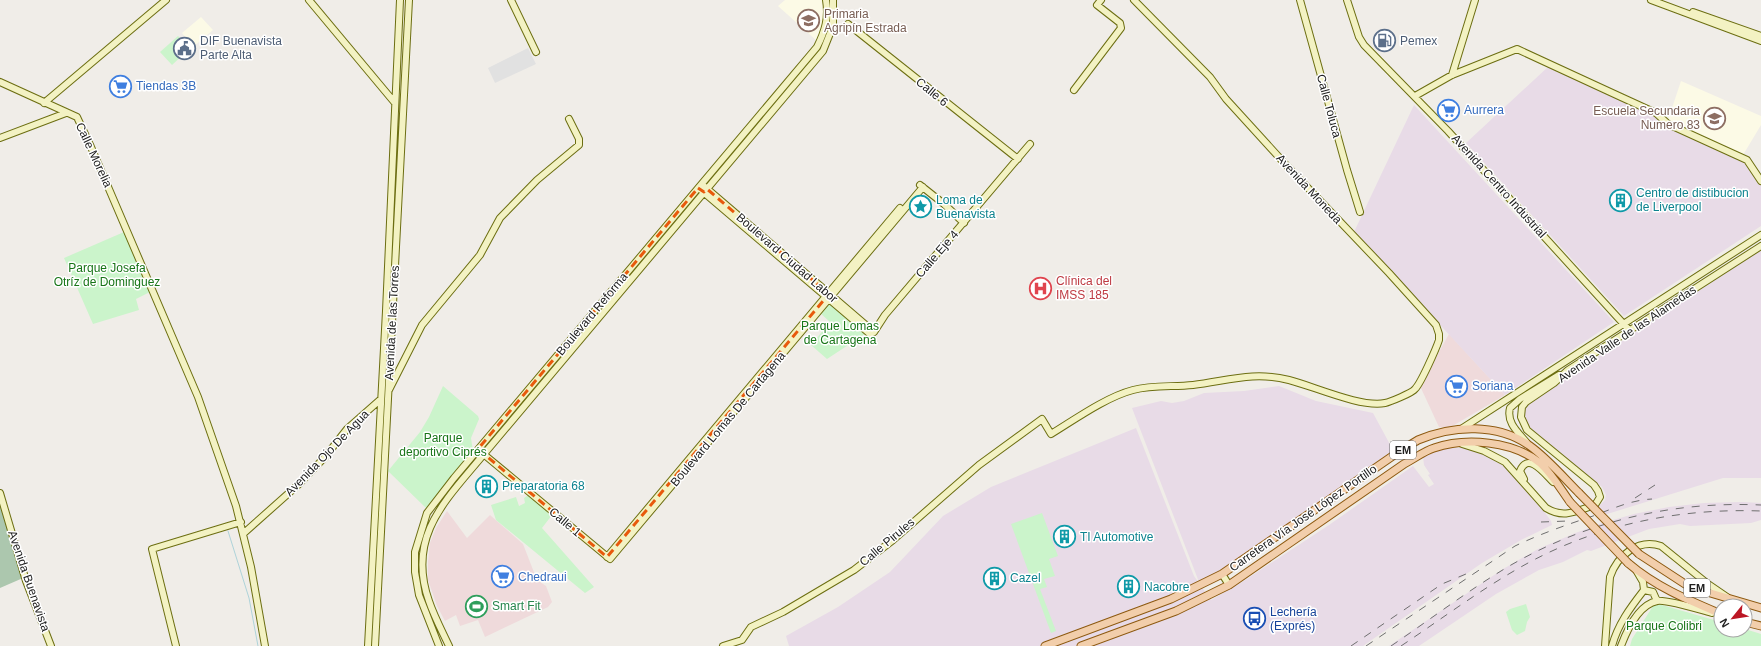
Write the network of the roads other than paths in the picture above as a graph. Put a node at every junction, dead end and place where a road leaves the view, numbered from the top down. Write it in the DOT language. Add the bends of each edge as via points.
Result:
graph roads {
  1 [pos="166,0"];
  2 [pos="309,0"];
  3 [pos="394,0"];
  4 [pos="400,0"];
  5 [pos="408,0"];
  6 [pos="510,0"];
  7 [pos="826,0"];
  8 [pos="833,0"];
  9 [pos="1134,0"];
  10 [pos="1300,0"];
  11 [pos="1347,0"];
  12 [pos="1475,0"];
  13 [pos="1651,0"];
  14 [pos="1660,0"];
  15 [pos="1099,3"];
  16 [pos="400,7"];
  17 [pos="408,12"];
  18 [pos="848,24"];
  19 [pos="1761,36"];
  20 [pos="1761,41"];
  21 [pos="536,52"];
  22 [pos="1452,75"];
  23 [pos="0,82"];
  24 [pos="1074,90"];
  25 [pos="1415,96"];
  26 [pos="396,102"];
  27 [pos="44,103"];
  28 [pos="66,113"];
  29 [pos="570,119"];
  30 [pos="0,138"];
  31 [pos="1030,144"];
  32 [pos="1018,159"];
  33 [pos="1761,181"];
  34 [pos="699,186"];
  35 [pos="706,191"];
  36 [pos="1360,212"];
  37 [pos="964,223"];
  38 [pos="1761,235"];
  39 [pos="1761,246"];
  40 [pos="829,297"];
  41 [pos="1624,324"];
  42 [pos="1630,331"];
  43 [pos="872,333"];
  44 [pos="1579,354"];
  45 [pos="1568,370"];
  46 [pos="388,391"];
  47 [pos="381,399"];
  48 [pos="1042,419"];
  49 [pos="1461,429"];
  50 [pos="1460,443"];
  51 [pos="1530,446"];
  52 [pos="478,449"];
  53 [pos="484,454"];
  54 [pos="1371,471"];
  55 [pos="1378,482"];
  56 [pos="1562,491"];
  57 [pos="0,493"];
  58 [pos="1533,494"];
  59 [pos="241,522"];
  60 [pos="244,533"];
  61 [pos="608,558"];
  62 [pos="1635,569"];
  63 [pos="1222,574"];
  64 [pos="1229,585"];
  65 [pos="1644,590"];
  66 [pos="1727,598"];
  67 [pos="1729,598"];
  68 [pos="1657,601"];
  69 [pos="1713,611"];
  70 [pos="1713,612"];
  71 [pos="51,646"];
  72 [pos="176,646"];
  73 [pos="265,646"];
  74 [pos="368,646"];
  75 [pos="375,646"];
  76 [pos="439,646"];
  77 [pos="449,646"];
  78 [pos="722,646"];
  79 [pos="1045,646"];
  80 [pos="1081,646"];
  81 [pos="1605,646"];
  82 [pos="1612,646"];
  83 [pos="1621,646"];
  1 -- 27 [label="main road"];
  2 -- 26 [label="main road"];
  3 -- 16 [label="main road"];
  4 -- 16 [label="main road, Avenida de las Torres"];
  5 -- 17 [label="main road, Avenida de las Torres"];
  6 -- 21 [label="main road"];
  7 -- 34 [label="main road, Boulevard Reforma" via="826,26 816,46"];
  8 -- 35 [label="main road, Boulevard Reforma" via="833,26 823,51"];
  9 -- 48 [label="main road, Avenida Moneda" via="1210,77 1226,100 1436,325 1439,340 1415,390 1388,403 1349,398 1288,380 1244,376 1133,390 1085,413 1051,434"];
  10 -- 36 [label="main road, Calle Toluca"];
  11 -- 25 [label="main road, Avenida Centro Industrial" via="1364,45"];
  12 -- 22 [label="main road"];
  13 -- 20 [label="main road"];
  14 -- 19 [label="main road"];
  15 -- 24 [label="main road" via="1120,23 1121,28"];
  16 -- 17 [label="main road"];
  16 -- 26 [label="main road, Avenida de las Torres"];
  17 -- 46 [label="main road, Avenida de las Torres"];
  18 -- 32 [label="main road, Calle 6"];
  22 -- 25 [label="main road"];
  22 -- 33 [label="main road" via="1517,49 1621,96 1656,114 1668,124 1747,160"];
  23 -- 27 [label="main road, Calle Morelia"];
  25 -- 41 [label="main road, Avenida Centro Industrial"];
  26 -- 47 [label="main road, Avenida de las Torres"];
  27 -- 28 [label="main road, Calle Morelia"];
  28 -- 30 [label="main road"];
  28 -- 59 [label="main road, Calle Morelia" via="77,118 126,226 198,397"];
  29 -- 46 [label="main road, Avenida Ojo De Agua" via="579,145 537,180 500,218 480,256 422,325"];
  31 -- 32 [label="main road, Calle Eje 4"];
  32 -- 37 [label="main road, Calle Eje 4"];
  34 -- 35 [label="main road, Boulevard Ciudad Labor"];
  34 -- 52 [label="main road, Boulevard Reforma"];
  35 -- 40 [label="main road, Boulevard Ciudad Labor"];
  35 -- 53 [label="main road, Boulevard Reforma"];
  37 -- 40 [label="main road, Boulevard Lomas De Cartagena" via="921,186"];
  37 -- 43 [label="main road, Calle Eje 4"];
  38 -- 41 [label="main road, Avenida Valle de las Alamedas"];
  39 -- 42 [label="main road, Avenida Valle de las Alamedas"];
  40 -- 43 [label="main road, Boulevard Ciudad Labor"];
  40 -- 61 [label="main road, Boulevard Lomas De Cartagena"];
  41 -- 42 [label="main road, Avenida Centro Industrial"];
  41 -- 44 [label="main road, Avenida Valle de las Alamedas"];
  42 -- 45 [label="main road, Avenida Valle de las Alamedas"];
  44 -- 45 [label="main road"];
  44 -- 49 [label="main road, Avenida Valle de las Alamedas"];
  45 -- 51 [label="main road" via="1520,399 1510,408 1512,424"];
  45 -- 58 [label="main road, Avenida Valle de las Alamedas" via="1526,402 1522,407 1521,417 1527,430 1594,485 1600,497 1595,505 1563,515 1546,508"];
  46 -- 47 [label="main road, Avenida Ojo De Agua"];
  46 -- 75 [label="main road, Avenida de las Torres"];
  47 -- 60 [label="main road, Avenida Ojo De Agua" via="347,429 299,484"];
  47 -- 74 [label="main road, Avenida de las Torres"];
  48 -- 78 [label="main road, Calle Pirules" via="979,465 893,540 854,570 783,612 751,627 742,640"];
  49 -- 51 [label="main road, Carretera Vía José López Portillo / EM" via="1496,431"];
  49 -- 54 [label="main road, Carretera Vía José López Portillo / EM" via="1417,441"];
  50 -- 55 [label="main road, Carretera Vía José López Portillo / EM" via="1432,448"];
  50 -- 56 [label="main road, Carretera Vía José López Portillo / EM" via="1492,443 1527,454 1553,476"];
  50 -- 58 [label="main road, Avenida Valle de las Alamedas" via="1505,462"];
  51 -- 66 [label="main road, Carretera Vía José López Portillo / EM, bridge" via="1552,464 1639,554 1685,584"];
  52 -- 53 [label="main road, Calle 1"];
  52 -- 76 [label="main road, Boulevard Reforma" via="427,513 416,545 415,572 419,595"];
  53 -- 61 [label="main road, Calle 1"];
  53 -- 77 [label="main road, Boulevard Reforma" via="437,512 422,559 429,601"];
  54 -- 55 [label="main road"];
  54 -- 63 [label="main road, Carretera Vía José López Portillo / EM"];
  55 -- 64 [label="main road, Carretera Vía José López Portillo / EM"];
  56 -- 58 [label="main road" via="1539,468 1528,462 1520,471"];
  56 -- 62 [label="main road, Carretera Vía José López Portillo / EM, bridge"];
  57 -- 71 [label="main road, Avenida Buenavista" via="26,581"];
  59 -- 60 [label="main road, Calle Morelia"];
  59 -- 72 [label="main road" via="152,549"];
  60 -- 73 [label="main road, Calle Morelia"];
  62 -- 65 [label="main road"];
  62 -- 69 [label="main road, EM" via="1674,594"];
  63 -- 64 [label="main road"];
  63 -- 79 [label="main road, Carretera Vía José López Portillo / EM" via="1171,599"];
  64 -- 80 [label="main road, Carretera Vía José López Portillo / EM" via="1176,611"];
  65 -- 68 [label="main road" via="1653,592"];
  65 -- 82 [label="main road" via="1622,620"];
  67 -- 81 [label="main road" via="1661,546 1653,543 1638,546 1623,555 1610,577"];
  68 -- 70 [label="main road"];
  68 -- 83 [label="main road" via="1645,606 1636,616"];
}
